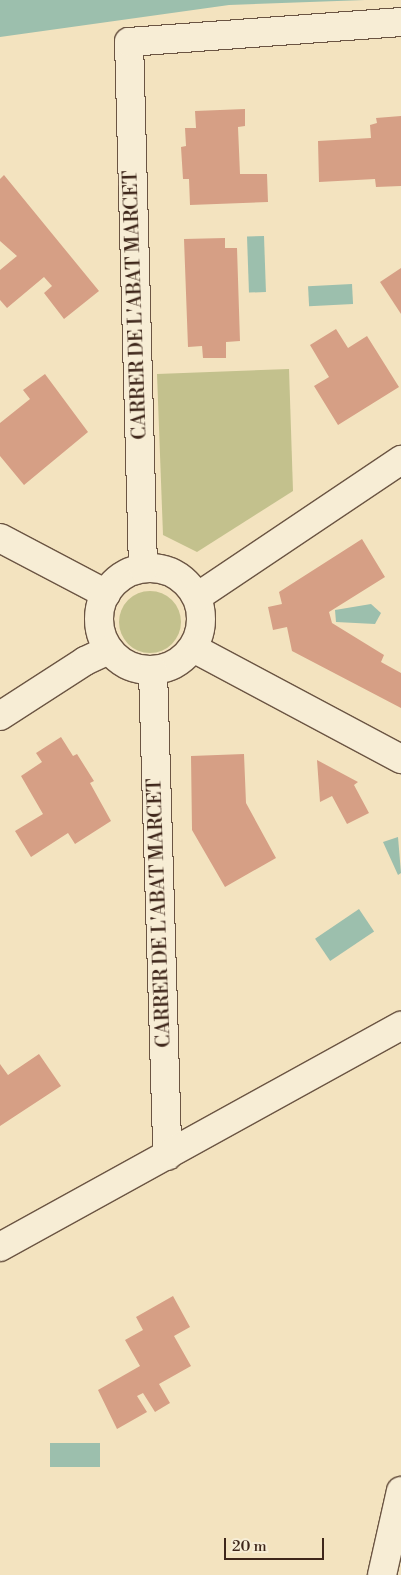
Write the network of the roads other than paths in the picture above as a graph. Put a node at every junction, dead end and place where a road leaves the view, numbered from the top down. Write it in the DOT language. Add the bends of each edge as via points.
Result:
graph roads {
  1 [pos="401,22"];
  2 [pos="401,460"];
  3 [pos="0,538"];
  4 [pos="143,568"];
  5 [pos="106,594"];
  6 [pos="197,597"];
  7 [pos="193,648"];
  8 [pos="109,650"];
  9 [pos="153,671"];
  10 [pos="0,716"];
  11 [pos="401,759"];
  12 [pos="401,1026"];
  13 [pos="167,1156"];
  14 [pos="0,1247"];
  15 [pos="401,1491"];
  16 [pos="382,1575"];
  1 -- 4 [label="street, CARRER DE L'ABAT MARCET" via="129,42"];
  2 -- 6 [label="street"];
  3 -- 5 [label="street"];
  4 -- 5 [label="street" via="128,573"];
  4 -- 6 [label="street" via="162,570 180,577"];
  5 -- 8 [label="street" via="99,622"];
  6 -- 7 [label="street" via="202,614 200,632"];
  7 -- 9 [label="street" via="183,660"];
  7 -- 11 [label="street"];
  8 -- 9 [label="street" via="136,669"];
  8 -- 10 [label="street" via="85,661"];
  9 -- 13 [label="street, CARRER DE L'ABAT MARCET"];
  12 -- 13 [label="street"];
  13 -- 14 [label="street"];
  15 -- 16 [label="street"];
}
